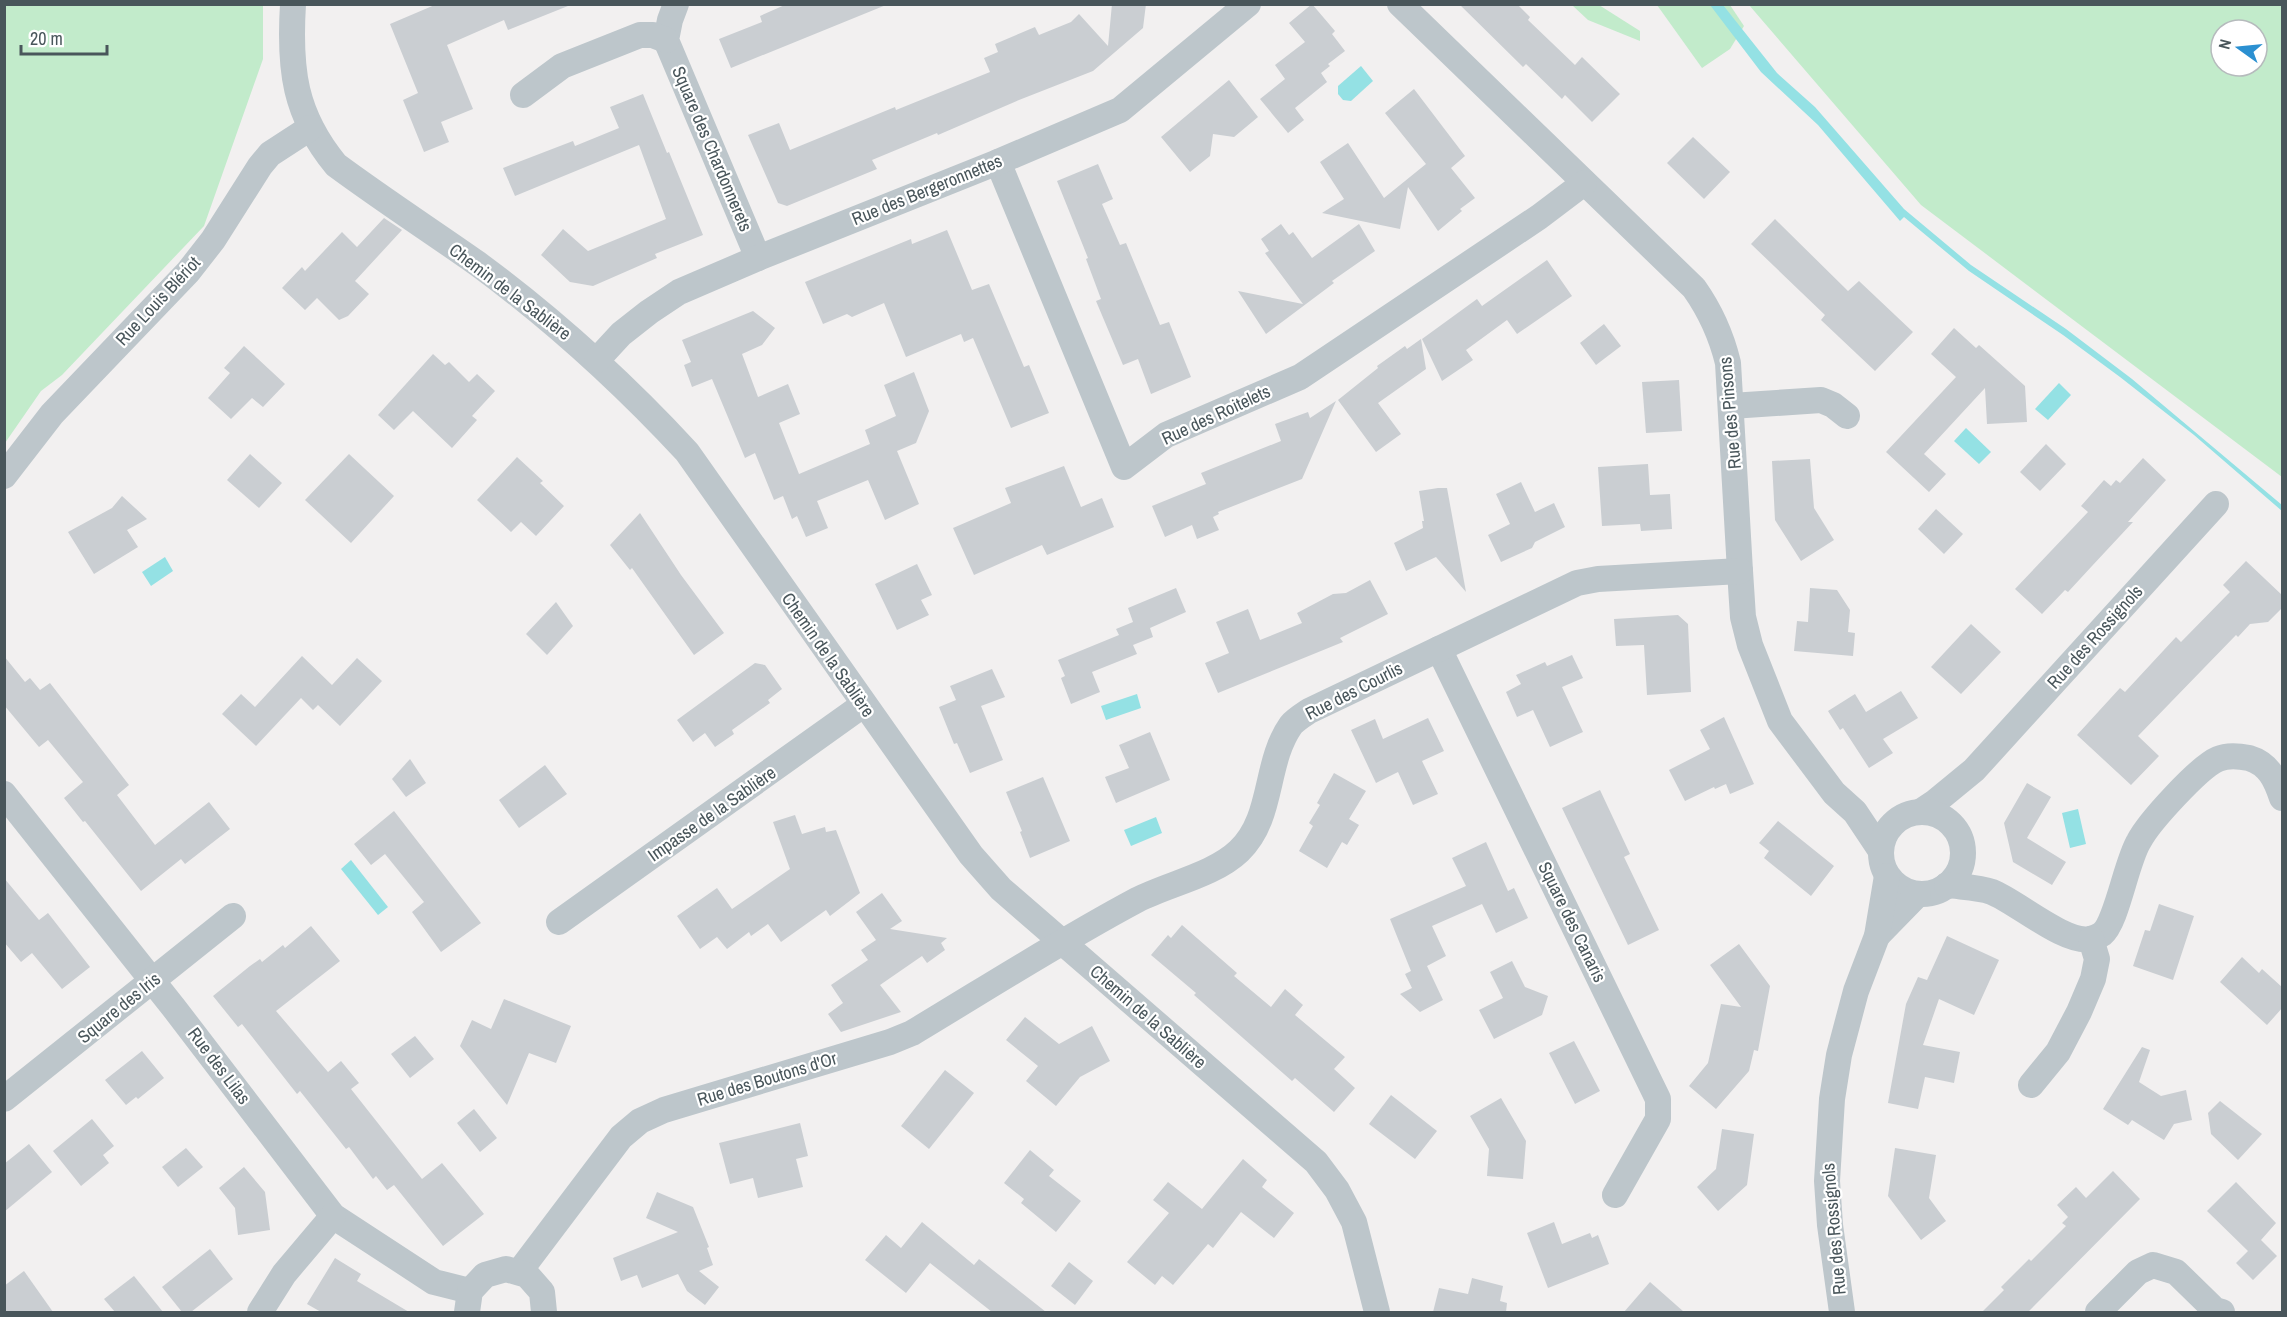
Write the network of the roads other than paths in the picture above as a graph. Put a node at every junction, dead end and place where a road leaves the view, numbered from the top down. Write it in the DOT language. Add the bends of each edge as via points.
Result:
graph roads {
  1 [pos="292,4"];
  2 [pos="676,4"];
  3 [pos="1248,4"];
  4 [pos="1400,4"];
  5 [pos="666,40"];
  6 [pos="523,95"];
  7 [pos="310,128"];
  8 [pos="998,162"];
  9 [pos="1584,183"];
  10 [pos="758,258"];
  11 [pos="597,360"];
  12 [pos="1731,406"];
  13 [pos="1847,416"];
  14 [pos="4,476"];
  15 [pos="2216,504"];
  16 [pos="1740,571"];
  17 [pos="1439,649"];
  18 [pos="863,705"];
  19 [pos="1974,770"];
  20 [pos="4,794"];
  21 [pos="2283,798"];
  22 [pos="1855,812"];
  23 [pos="1920,812"];
  24 [pos="1896,821"];
  25 [pos="1952,825"];
  26 [pos="1881,851"];
  27 [pos="1963,857"];
  28 [pos="1887,876"];
  29 [pos="1947,885"];
  30 [pos="1991,892"];
  31 [pos="1918,894"];
  32 [pos="233,916"];
  33 [pos="559,922"];
  34 [pos="1876,936"];
  35 [pos="2091,939"];
  36 [pos="1061,942"];
  37 [pos="153,981"];
  38 [pos="2031,1085"];
  39 [pos="4,1099"];
  40 [pos="1615,1195"];
  41 [pos="333,1216"];
  42 [pos="519,1272"];
  43 [pos="468,1302"];
  44 [pos="260,1312"];
  45 [pos="544,1312"];
  46 [pos="1377,1312"];
  47 [pos="1842,1312"];
  48 [pos="2098,1312"];
  49 [pos="2222,1312"];
  1 -- 7 [label="street, Chemin de la Sablière" via="293,68"];
  2 -- 5 [label="street"];
  3 -- 8 [label="street, Rue des Bergeronnettes" via="1120,110"];
  4 -- 9 [label="street, Rue des Pinsons"];
  5 -- 6 [label="street" via="640,35 562,66"];
  5 -- 10 [label="street, Square des Chardonnerets"];
  7 -- 11 [label="street, Chemin de la Sablière" via="336,165 479,265"];
  7 -- 14 [label="street, Rue Louis Blériot" via="270,154 188,272 52,414"];
  8 -- 9 [label="street, Rue des Roitelets" via="1124,466 1166,435 1300,377"];
  8 -- 10 [label="street, Rue des Bergeronnettes"];
  9 -- 12 [label="street, Rue des Pinsons" via="1694,288 1710,311 1723,340"];
  10 -- 11 [label="street, Rue des Bergeronnettes" via="679,292 621,334"];
  11 -- 18 [label="street, Chemin de la Sablière" via="687,452"];
  12 -- 13 [label="street" via="1821,400"];
  12 -- 16 [label="street, Rue des Pinsons"];
  15 -- 19 [label="street, Rue des Rossignols"];
  16 -- 17 [label="street, Rue des Courlis" via="1598,579 1577,584"];
  16 -- 22 [label="street, Rue des Pinsons" via="1743,616 1750,645 1780,721 1834,794"];
  17 -- 36 [label="street, Rue des Courlis" via="1309,711 1292,723 1281,743 1262,813 1240,850"];
  17 -- 40 [label="street, Square des Canaris" via="1658,1100 1658,1119"];
  18 -- 33 [label="street, Impasse de la Sablière"];
  18 -- 36 [label="street, Chemin de la Sablière" via="970,855 1001,889"];
  19 -- 23 [label="street, Rue des Rossignols"];
  19 -- 25 [label="street, Rue des Rossignols"];
  20 -- 37 [label="street, Rue des Lilas"];
  21 -- 35 [label="street" via="2268,768 2257,760 2230,756 2203,768 2139,841 2111,921 2101,935"];
  22 -- 24 [label="street, Rue des Pinsons"];
  22 -- 26 [label="street, Rue des Pinsons"];
  23 -- 24 [label="street"];
  23 -- 25 [label="street" via="1937,815"];
  24 -- 26 [label="street" via="1888,829"];
  25 -- 27 [label="street"];
  26 -- 28 [label="street"];
  27 -- 29 [label="street"];
  27 -- 30 [label="street"];
  28 -- 31 [label="street" via="1895,885"];
  28 -- 34 [label="street, Rue des Rossignols"];
  29 -- 30 [label="street"];
  29 -- 31 [label="street"];
  30 -- 35 [label="street" via="2067,936"];
  31 -- 34 [label="street, Rue des Rossignols"];
  32 -- 37 [label="street, Square des Iris"];
  34 -- 47 [label="street, Rue des Rossignols" via="1839,1054 1828,1143 1830,1225"];
  35 -- 38 [label="street" via="2097,959 2093,979 2058,1052"];
  36 -- 42 [label="street, Rue des Boutons d'Or" via="905,1036 664,1110 640,1121 621,1137"];
  36 -- 46 [label="street, Chemin de la Sablière" via="1316,1162 1354,1222"];
  37 -- 39 [label="street, Square des Iris"];
  37 -- 41 [label="street, Rue des Lilas"];
  41 -- 43 [label="street, Rue des Lilas"];
  41 -- 44 [label="street" via="284,1274"];
  42 -- 43 [label="street" via="506,1269 485,1275"];
  42 -- 45 [label="street" via="542,1292"];
  48 -- 49 [label="street" via="2138,1272 2153,1265 2176,1272 2215,1310"];
}
